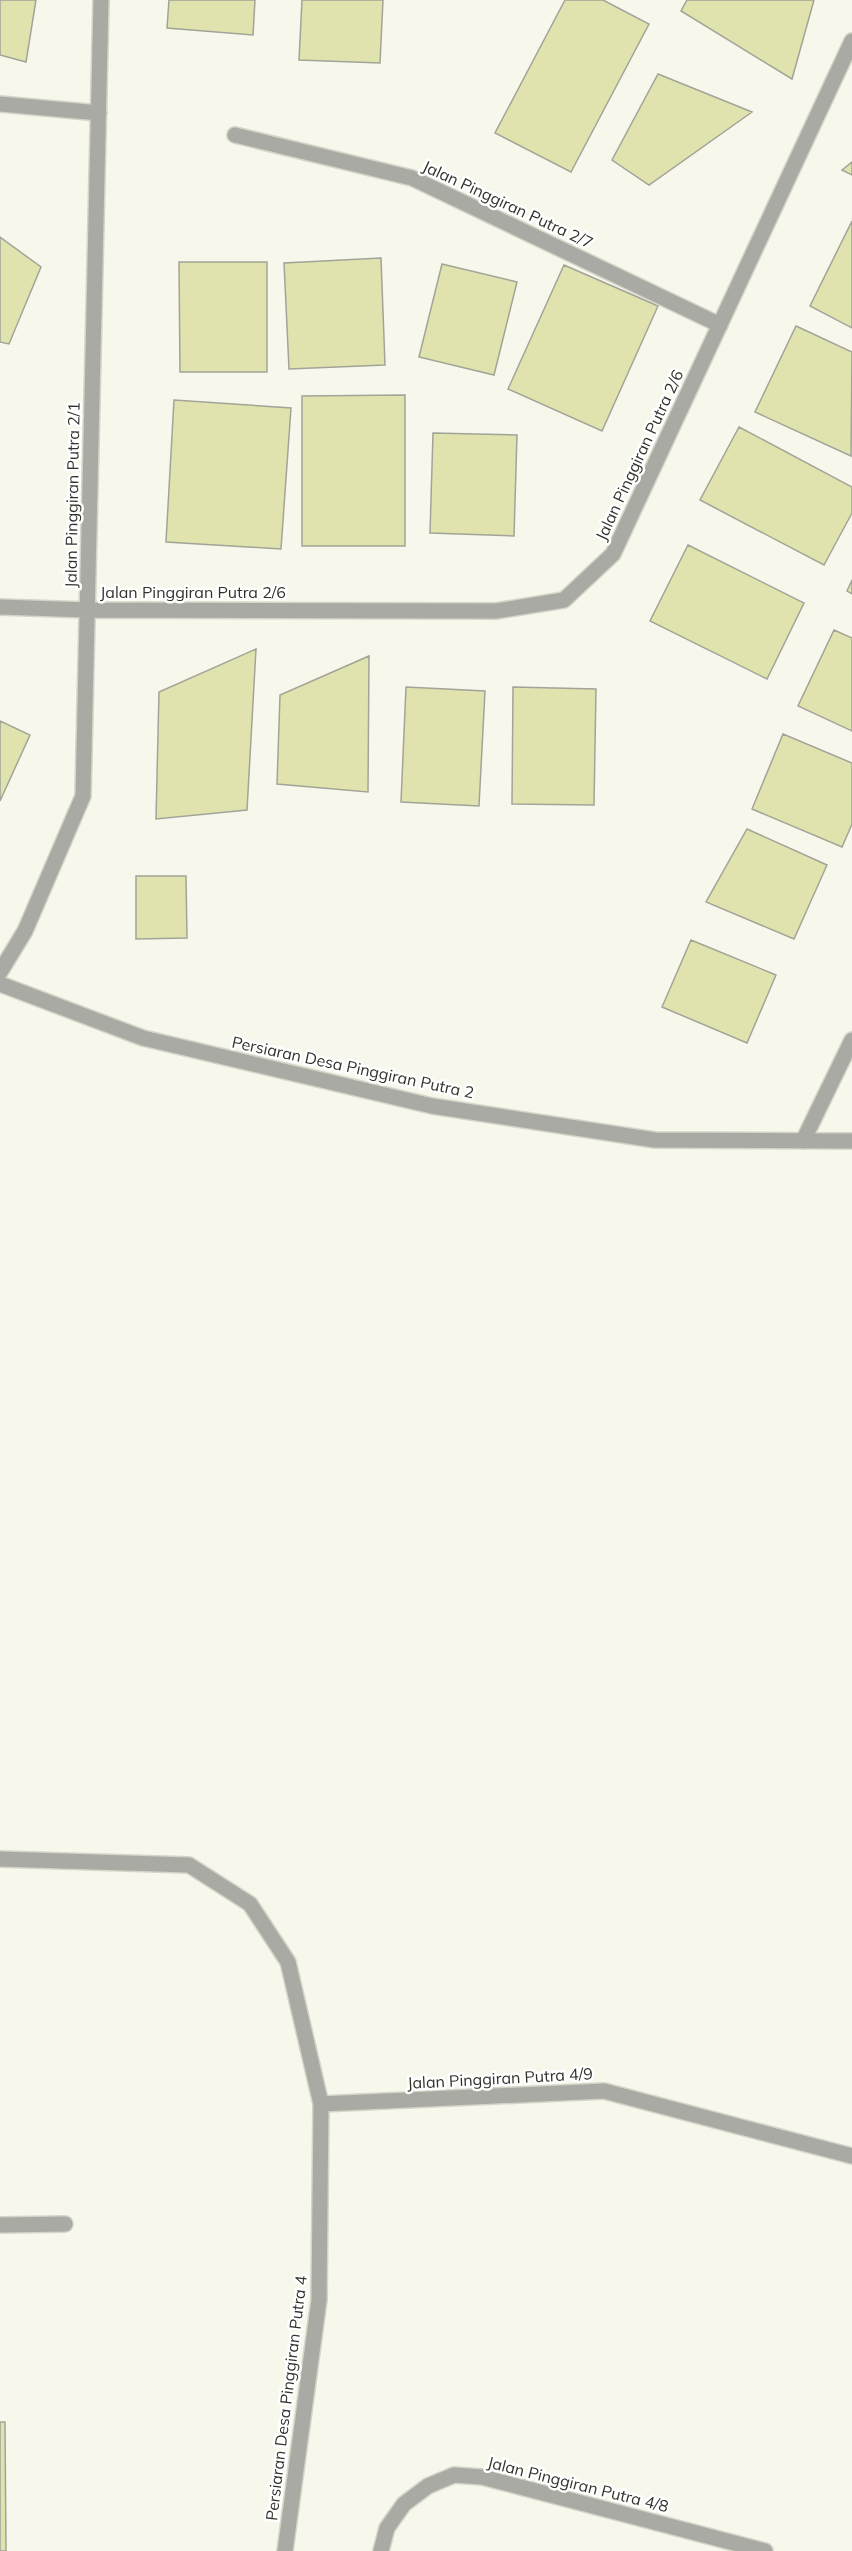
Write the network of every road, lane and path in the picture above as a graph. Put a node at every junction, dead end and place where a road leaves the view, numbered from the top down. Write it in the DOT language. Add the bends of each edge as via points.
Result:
graph roads {
  1 [pos="101,0"];
  2 [pos="852,41"];
  3 [pos="0,104"];
  4 [pos="99,113"];
  5 [pos="235,135"];
  6 [pos="720,325"];
  7 [pos="0,607"];
  8 [pos="87,610"];
  9 [pos="0,972"];
  10 [pos="0,984"];
  11 [pos="852,1040"];
  12 [pos="803,1141"];
  13 [pos="852,1141"];
  14 [pos="0,1858"];
  15 [pos="321,2104"];
  16 [pos="852,2156"];
  17 [pos="64,2224"];
  18 [pos="0,2225"];
  19 [pos="285,2551"];
  20 [pos="381,2551"];
  21 [pos="765,2551"];
  1 -- 4 [label="street, Jalan Pinggiran Putra 2/1"];
  2 -- 6 [label="street, Jalan Pinggiran Putra 2/6"];
  3 -- 4 [label="street"];
  4 -- 8 [label="street, Jalan Pinggiran Putra 2/1"];
  5 -- 6 [label="street, Jalan Pinggiran Putra 2/7" via="412,178"];
  6 -- 8 [label="street, Jalan Pinggiran Putra 2/6" via="614,554 564,600 496,611"];
  7 -- 8 [label="street, Jalan Pinggiran Putra 2/6"];
  8 -- 9 [label="street, Jalan Pinggiran Putra 2/1" via="83,796 25,931"];
  10 -- 12 [label="street, Persiaran Desa Pinggiran Putra 2" via="143,1038 432,1106 655,1140"];
  11 -- 12 [label="street"];
  12 -- 13 [label="street, Persiaran Desa Pinggiran Putra 2"];
  14 -- 15 [label="street, Persiaran Desa Pinggiran Putra 4" via="189,1865 250,1904 288,1962"];
  15 -- 16 [label="street, Jalan Pinggiran Putra 4/9" via="604,2091"];
  15 -- 19 [label="street, Persiaran Desa Pinggiran Putra 4" via="319,2300"];
  17 -- 18 [label="street"];
  20 -- 21 [label="street, Jalan Pinggiran Putra 4/8" via="387,2528 404,2504 428,2486 454,2475 482,2477"];
}
